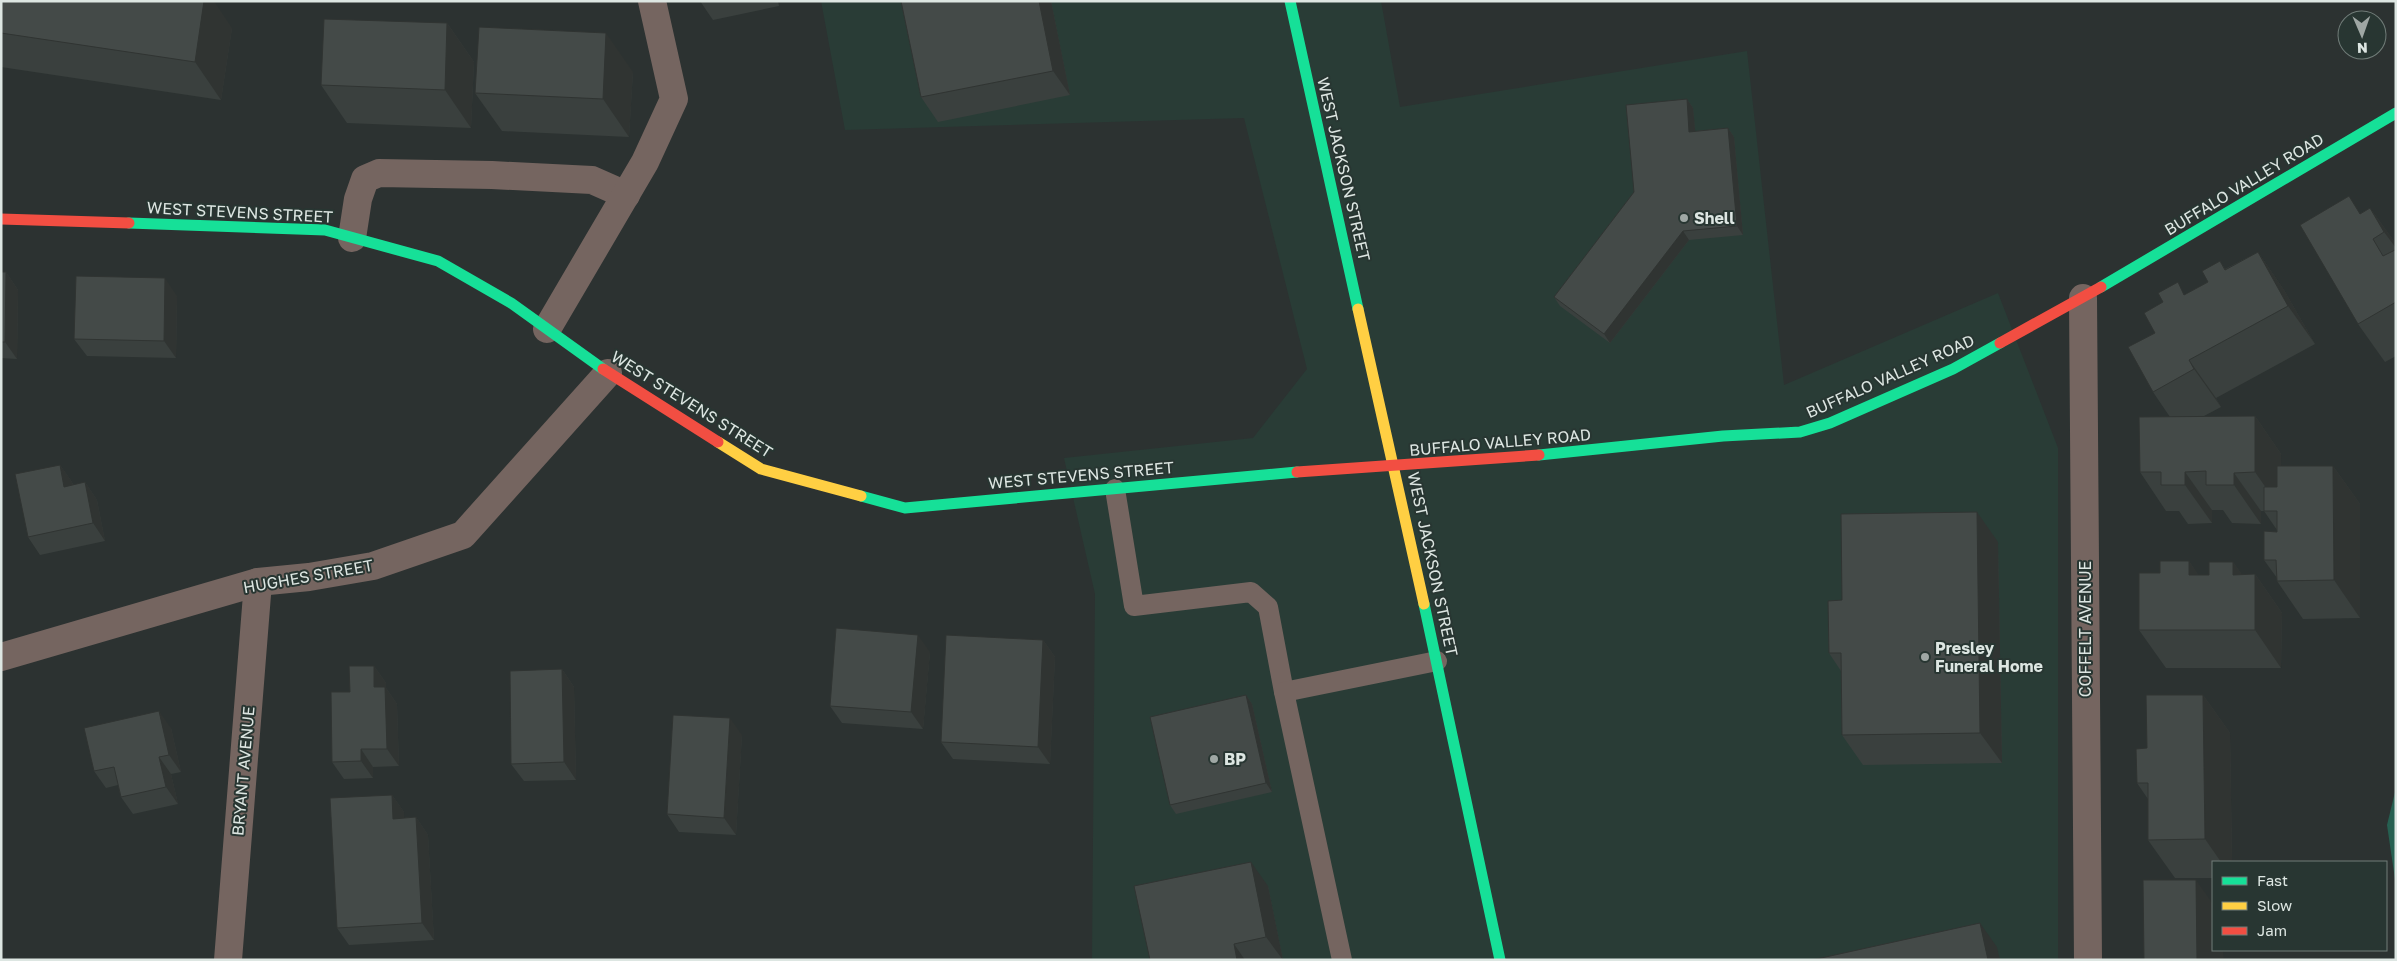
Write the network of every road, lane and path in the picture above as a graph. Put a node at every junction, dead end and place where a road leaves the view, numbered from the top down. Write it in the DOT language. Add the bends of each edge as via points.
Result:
graph roads {
  1 [pos="652,1"];
  2 [pos="1290,1"];
  3 [pos="2396,113"];
  4 [pos="626,195"];
  5 [pos="1,219"];
  6 [pos="352,238"];
  7 [pos="2084,298"];
  8 [pos="546,329"];
  9 [pos="608,373"];
  10 [pos="1394,466"];
  11 [pos="1115,489"];
  12 [pos="258,582"];
  13 [pos="1,657"];
  14 [pos="1438,661"];
  15 [pos="1284,692"];
  16 [pos="228,960"];
  17 [pos="1342,960"];
  18 [pos="1500,960"];
  19 [pos="2088,960"];
  1 -- 4 [label="street" via="674,98"];
  2 -- 10 [label="street, WEST JACKSON STREET"];
  3 -- 7 [label="street, BUFFALO VALLEY ROAD"];
  4 -- 6 [label="street" via="592,180 378,173 365,178"];
  4 -- 8 [label="street"];
  5 -- 6 [label="street, WEST STEVENS STREET" via="326,230"];
  6 -- 8 [label="street, WEST STEVENS STREET" via="438,261 511,303"];
  7 -- 10 [label="street, BUFFALO VALLEY ROAD" via="1953,369 1830,423 1800,432"];
  7 -- 19 [label="street, COFFELT AVENUE"];
  8 -- 9 [label="street, WEST STEVENS STREET"];
  9 -- 11 [label="street, WEST STEVENS STREET" via="761,469 905,508"];
  9 -- 12 [label="street, HUGHES STREET" via="463,535 373,566 309,578"];
  10 -- 11 [label="street, WEST STEVENS STREET" via="1239,476"];
  10 -- 14 [label="street, WEST JACKSON STREET"];
  11 -- 15 [label="lane" via="1134,606 1251,592 1268,607"];
  12 -- 13 [label="street, HUGHES STREET"];
  12 -- 16 [label="street, BRYANT AVENUE"];
  14 -- 15 [label="lane"];
  14 -- 18 [label="street, WEST JACKSON STREET"];
  15 -- 17 [label="lane"];
}
